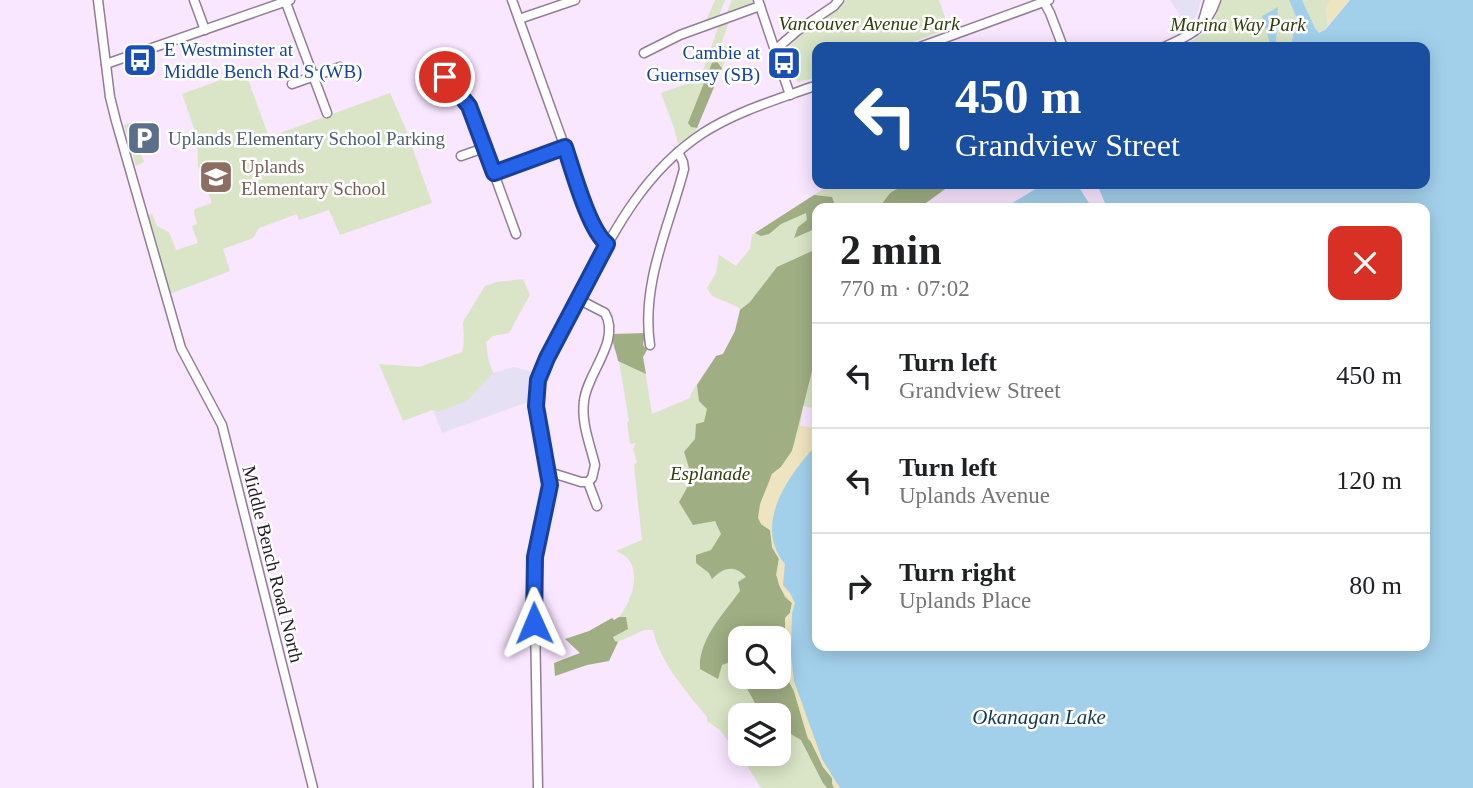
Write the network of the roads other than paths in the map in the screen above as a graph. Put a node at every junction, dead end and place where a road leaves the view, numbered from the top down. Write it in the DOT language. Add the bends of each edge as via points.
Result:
graph roads {
  1 [pos="99,0"];
  2 [pos="194,0"];
  3 [pos="287,0"];
  4 [pos="512,0"];
  5 [pos="575,0"];
  6 [pos="839,0"];
  7 [pos="1209,0"];
  8 [pos="1216,0"];
  9 [pos="1045,1"];
  10 [pos="759,3"];
  11 [pos="519,19"];
  12 [pos="1200,28"];
  13 [pos="205,30"];
  14 [pos="934,42"];
  15 [pos="1061,42"];
  16 [pos="1175,42"];
  17 [pos="775,50"];
  18 [pos="644,52"];
  19 [pos="106,64"];
  20 [pos="340,67"];
  21 [pos="442,74"];
  22 [pos="313,77"];
  23 [pos="292,85"];
  24 [pos="812,87"];
  25 [pos="790,95"];
  26 [pos="327,113"];
  27 [pos="565,147"];
  28 [pos="484,148"];
  29 [pos="678,152"];
  30 [pos="461,156"];
  31 [pos="494,173"];
  32 [pos="516,234"];
  33 [pos="607,244"];
  34 [pos="578,299"];
  35 [pos="650,345"];
  36 [pos="549,472"];
  37 [pos="588,482"];
  38 [pos="597,506"];
  39 [pos="313,788"];
  40 [pos="538,788"];
  1 -- 19 [label="street, Middle Bench Road North"];
  2 -- 13 [label="street"];
  3 -- 13 [label="street"];
  3 -- 22 [label="street"];
  4 -- 11 [label="street"];
  5 -- 11 [label="street"];
  6 -- 17 [label="street"];
  7 -- 12 [label="street"];
  8 -- 12 [label="street"];
  9 -- 14 [label="street"];
  9 -- 15 [label="street"];
  10 -- 17 [label="street"];
  10 -- 18 [label="street"];
  11 -- 27 [label="street"];
  12 -- 16 [label="street"];
  13 -- 19 [label="street"];
  17 -- 25 [label="street"];
  19 -- 39 [label="street, Middle Bench Road North" via="116,121 184,355 222,425"];
  20 -- 22 [label="street"];
  21 -- 28 [label="street" via="469,106"];
  22 -- 23 [label="street"];
  22 -- 26 [label="street"];
  24 -- 25 [label="street"];
  25 -- 29 [label="street" via="722,122"];
  27 -- 31 [label="street"];
  27 -- 33 [label="street" via="592,223"];
  28 -- 30 [label="street"];
  28 -- 31 [label="street"];
  29 -- 33 [label="street" via="636,196"];
  29 -- 35 [label="street" via="684,169 652,276"];
  31 -- 32 [label="street"];
  33 -- 34 [label="street"];
  34 -- 36 [label="street" via="536,390"];
  34 -- 37 [label="street" via="605,313 609,325 584,399 584,423 595,465"];
  36 -- 37 [label="street"];
  36 -- 40 [label="street" via="534,564"];
  37 -- 38 [label="street"];
}
